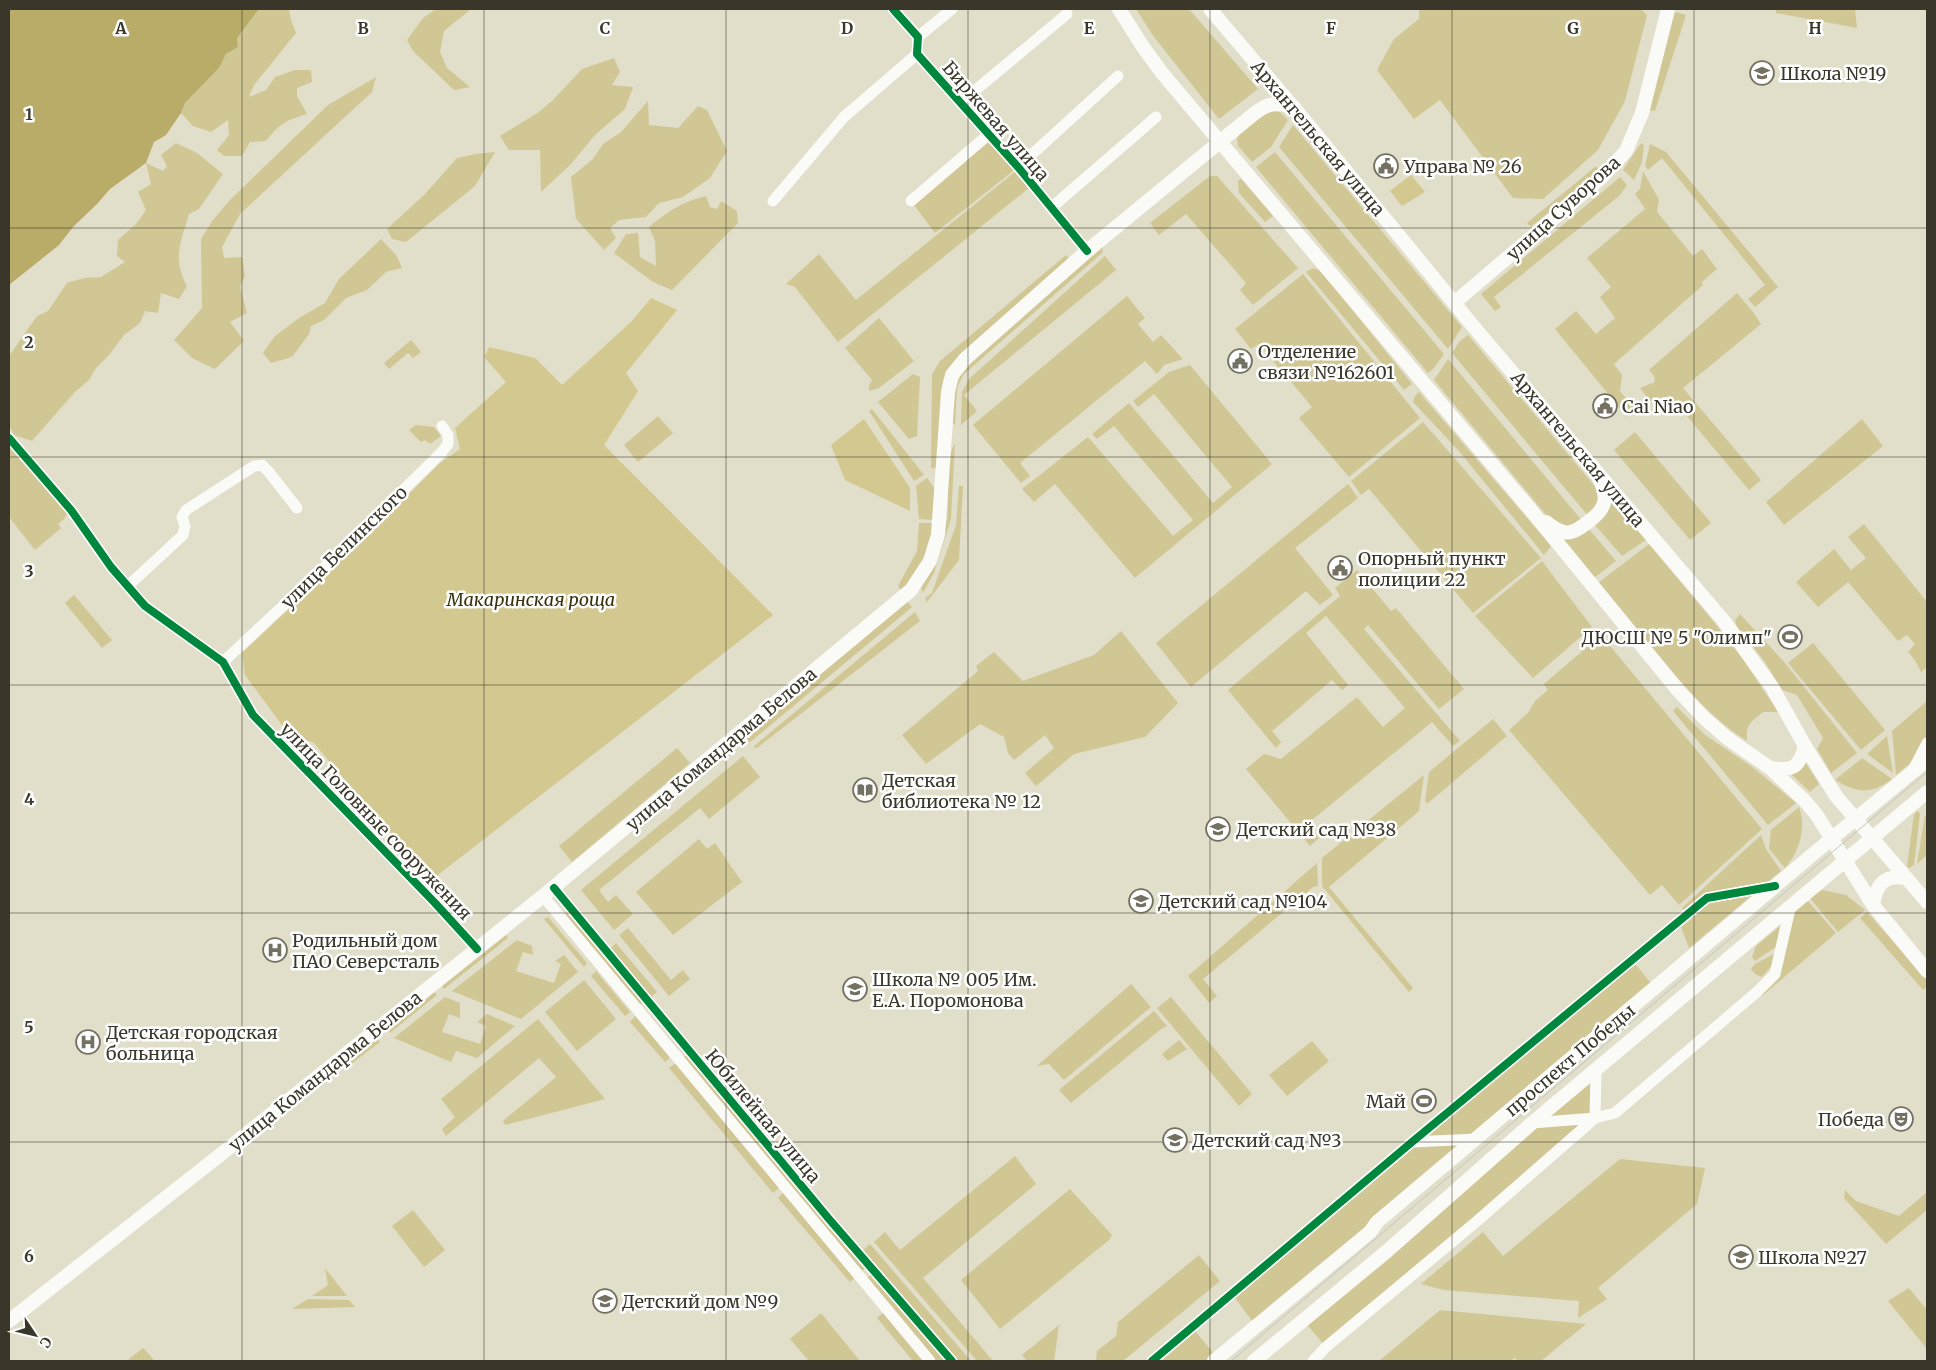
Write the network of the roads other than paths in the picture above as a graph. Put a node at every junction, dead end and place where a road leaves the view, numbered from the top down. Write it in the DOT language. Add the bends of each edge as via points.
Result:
graph roads {
  1 [pos="893,9"];
  2 [pos="952,9"];
  3 [pos="1119,9"];
  4 [pos="1210,9"];
  5 [pos="1668,9"];
  6 [pos="1067,14"];
  7 [pos="918,37"];
  8 [pos="917,54"];
  9 [pos="1118,76"];
  10 [pos="960,102"];
  11 [pos="1294,107"];
  12 [pos="1156,117"];
  13 [pos="988,135"];
  14 [pos="1219,141"];
  15 [pos="1018,167"];
  16 [pos="773,201"];
  17 [pos="911,201"];
  18 [pos="1051,208"];
  19 [pos="1087,251"];
  20 [pos="1454,302"];
  21 [pos="442,426"];
  22 [pos="9,438"];
  23 [pos="1592,464"];
  24 [pos="297,508"];
  25 [pos="1530,509"];
  26 [pos="128,586"];
  27 [pos="223,662"];
  28 [pos="1927,743"];
  29 [pos="1805,746"];
  30 [pos="1927,760"];
  31 [pos="1770,768"];
  32 [pos="1912,773"];
  33 [pos="1927,792"];
  34 [pos="1856,819"];
  35 [pos="1872,838"];
  36 [pos="1831,839"];
  37 [pos="1845,862"];
  38 [pos="1906,878"];
  39 [pos="1775,886"];
  40 [pos="548,892"];
  41 [pos="1927,902"];
  42 [pos="1873,905"];
  43 [pos="1790,909"];
  44 [pos="477,949"];
  45 [pos="1927,971"];
  46 [pos="687,1048"];
  47 [pos="676,1057"];
  48 [pos="1596,1070"];
  49 [pos="1595,1118"];
  50 [pos="1532,1123"];
  51 [pos="1477,1139"];
  52 [pos="1412,1142"];
  53 [pos="871,1269"];
  54 [pos="861,1277"];
  55 [pos="9,1321"];
  56 [pos="930,1361"];
  57 [pos="952,1361"];
  58 [pos="1152,1361"];
  59 [pos="1214,1361"];
  60 [pos="1254,1361"];
  61 [pos="1312,1361"];
  1 -- 7 [label="street"];
  2 -- 7 [label="street"];
  3 -- 14 [label="main road" via="1138,41"];
  4 -- 11 [label="main road, Архангельская улица"];
  5 -- 20 [label="main road, улица Суворова" via="1642,113 1626,151 1601,178"];
  6 -- 10 [label="street"];
  7 -- 8 [label="street"];
  8 -- 10 [label="street, Биржевая улица"];
  8 -- 16 [label="street" via="844,117"];
  9 -- 15 [label="street"];
  10 -- 13 [label="street, Биржевая улица"];
  11 -- 14 [label="main road, улица Командарма Белова" via="1272,104 1263,107"];
  11 -- 20 [label="main road, Архангельская улица"];
  12 -- 18 [label="street"];
  13 -- 15 [label="street, Биржевая улица"];
  13 -- 17 [label="street"];
  14 -- 19 [label="main road, улица Командарма Белова"];
  14 -- 25 [label="main road"];
  15 -- 18 [label="street, Биржевая улица"];
  18 -- 19 [label="street, Биржевая улица"];
  19 -- 40 [label="main road, улица Командарма Белова" via="965,359 952,375 938,534 930,561 911,590"];
  20 -- 23 [label="main road, Архангельская улица"];
  21 -- 27 [label="street, улица Белинского" via="448,435 448,444 441,453"];
  22 -- 26 [label="street"];
  23 -- 25 [label="main road" via="1605,490 1605,499 1598,515 1578,530 1564,533 1555,530"];
  23 -- 29 [label="main road, Архангельская улица" via="1742,645 1772,688"];
  24 -- 26 [label="street" via="262,465 254,466 186,510 182,517 185,526 183,536"];
  25 -- 31 [label="main road" via="1677,689 1727,738"];
  26 -- 27 [label="street" via="145,606"];
  27 -- 44 [label="street, улица Головные сооружения" via="253,715"];
  28 -- 32 [label="street"];
  29 -- 31 [label="main road" via="1800,760 1791,768"];
  29 -- 34 [label="main road, Архангельская улица"];
  30 -- 32 [label="main road, проспект Победы"];
  31 -- 36 [label="main road" via="1804,800"];
  32 -- 34 [label="main road, проспект Победы"];
  33 -- 35 [label="main road, проспект Победы"];
  34 -- 35 [label="main road, Архангельская улица"];
  34 -- 36 [label="main road, проспект Победы"];
  35 -- 37 [label="main road, проспект Победы"];
  35 -- 38 [label="main road, Архангельская улица"];
  36 -- 37 [label="main road"];
  36 -- 39 [label="main road, проспект Победы"];
  37 -- 42 [label="main road"];
  37 -- 43 [label="main road, проспект Победы"];
  38 -- 41 [label="main road, Архангельская улица"];
  38 -- 42 [label="main road" via="1895,876 1883,881 1875,891"];
  39 -- 51 [label="main road, проспект Победы"];
  39 -- 52 [label="street" via="1707,898"];
  40 -- 44 [label="main road, улица Командарма Белова"];
  40 -- 46 [label="street, Юбилейная улица"];
  40 -- 47 [label="street, Юбилейная улица"];
  42 -- 45 [label="main road"];
  43 -- 48 [label="main road, проспект Победы"];
  43 -- 49 [label="street" via="1775,974 1615,1113"];
  44 -- 55 [label="main road, улица Командарма Белова"];
  46 -- 47 [label="street"];
  46 -- 53 [label="street, Юбилейная улица"];
  47 -- 54 [label="street, Юбилейная улица"];
  48 -- 49 [label="street"];
  48 -- 50 [label="main road, проспект Победы"];
  49 -- 50 [label="street"];
  49 -- 61 [label="street"];
  50 -- 60 [label="main road, проспект Победы" via="1386,1252"];
  51 -- 52 [label="street"];
  51 -- 59 [label="main road, проспект Победы"];
  52 -- 58 [label="street"];
  53 -- 54 [label="street"];
  53 -- 57 [label="street, Юбилейная улица"];
  54 -- 56 [label="street, Юбилейная улица"];
}
